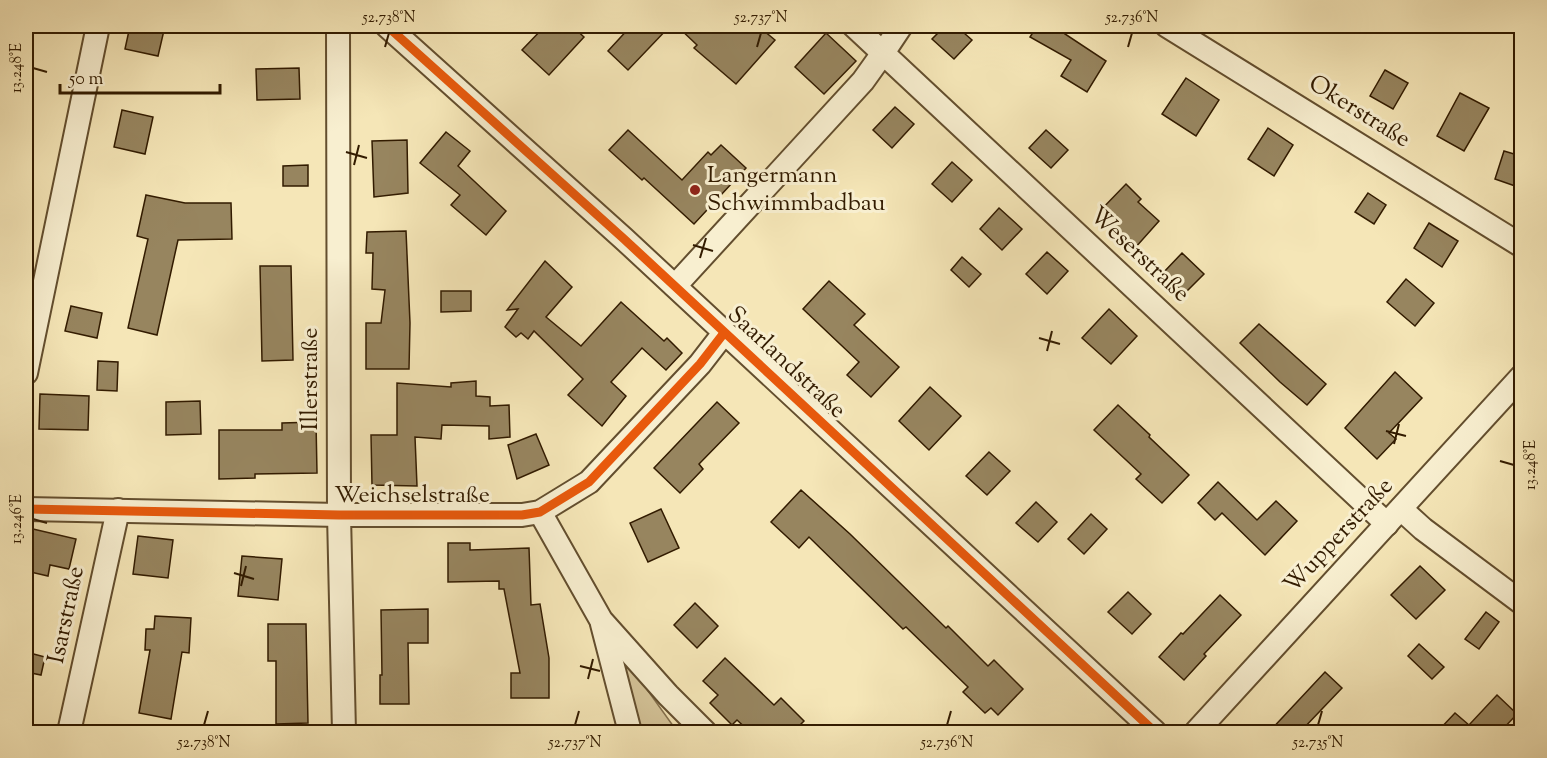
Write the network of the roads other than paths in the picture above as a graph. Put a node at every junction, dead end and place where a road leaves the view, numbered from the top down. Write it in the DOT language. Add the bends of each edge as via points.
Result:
graph roads {
  1 [pos="98,26"];
  2 [pos="338,26"];
  3 [pos="387,26"];
  4 [pos="854,26"];
  5 [pos="901,26"];
  6 [pos="1167,26"];
  7 [pos="883,53"];
  8 [pos="1521,246"];
  9 [pos="675,286"];
  10 [pos="724,333"];
  11 [pos="26,373"];
  12 [pos="1521,376"];
  13 [pos="26,509"];
  14 [pos="118,510"];
  15 [pos="540,512"];
  16 [pos="339,515"];
  17 [pos="1394,517"];
  18 [pos="1521,603"];
  19 [pos="601,620"];
  20 [pos="69,732"];
  21 [pos="344,732"];
  22 [pos="630,732"];
  23 [pos="705,732"];
  24 [pos="1155,732"];
  25 [pos="1196,732"];
  1 -- 11 [label="street"];
  2 -- 16 [label="street, Illerstraße"];
  3 -- 9 [label="street, Saarlandstraße"];
  4 -- 7 [label="street, Weserstraße"];
  5 -- 7 [label="street"];
  6 -- 8 [label="street, Okerstraße"];
  7 -- 9 [label="street" via="863,81"];
  7 -- 17 [label="street, Weserstraße"];
  9 -- 10 [label="street, Saarlandstraße"];
  10 -- 15 [label="street, Weichselstraße" via="700,364 589,482"];
  10 -- 24 [label="street, Saarlandstraße"];
  12 -- 17 [label="street, Wupperstraße"];
  13 -- 14 [label="street, Weichselstraße"];
  14 -- 16 [label="street, Weichselstraße"];
  14 -- 20 [label="street, Isarstraße"];
  15 -- 16 [label="street, Weichselstraße"];
  15 -- 19 [label="street"];
  16 -- 21 [label="street, Illerstraße"];
  17 -- 18 [label="street, Weserstraße" via="1423,529"];
  17 -- 25 [label="street, Wupperstraße"];
  19 -- 22 [label="street"];
  19 -- 23 [label="street"];
}
